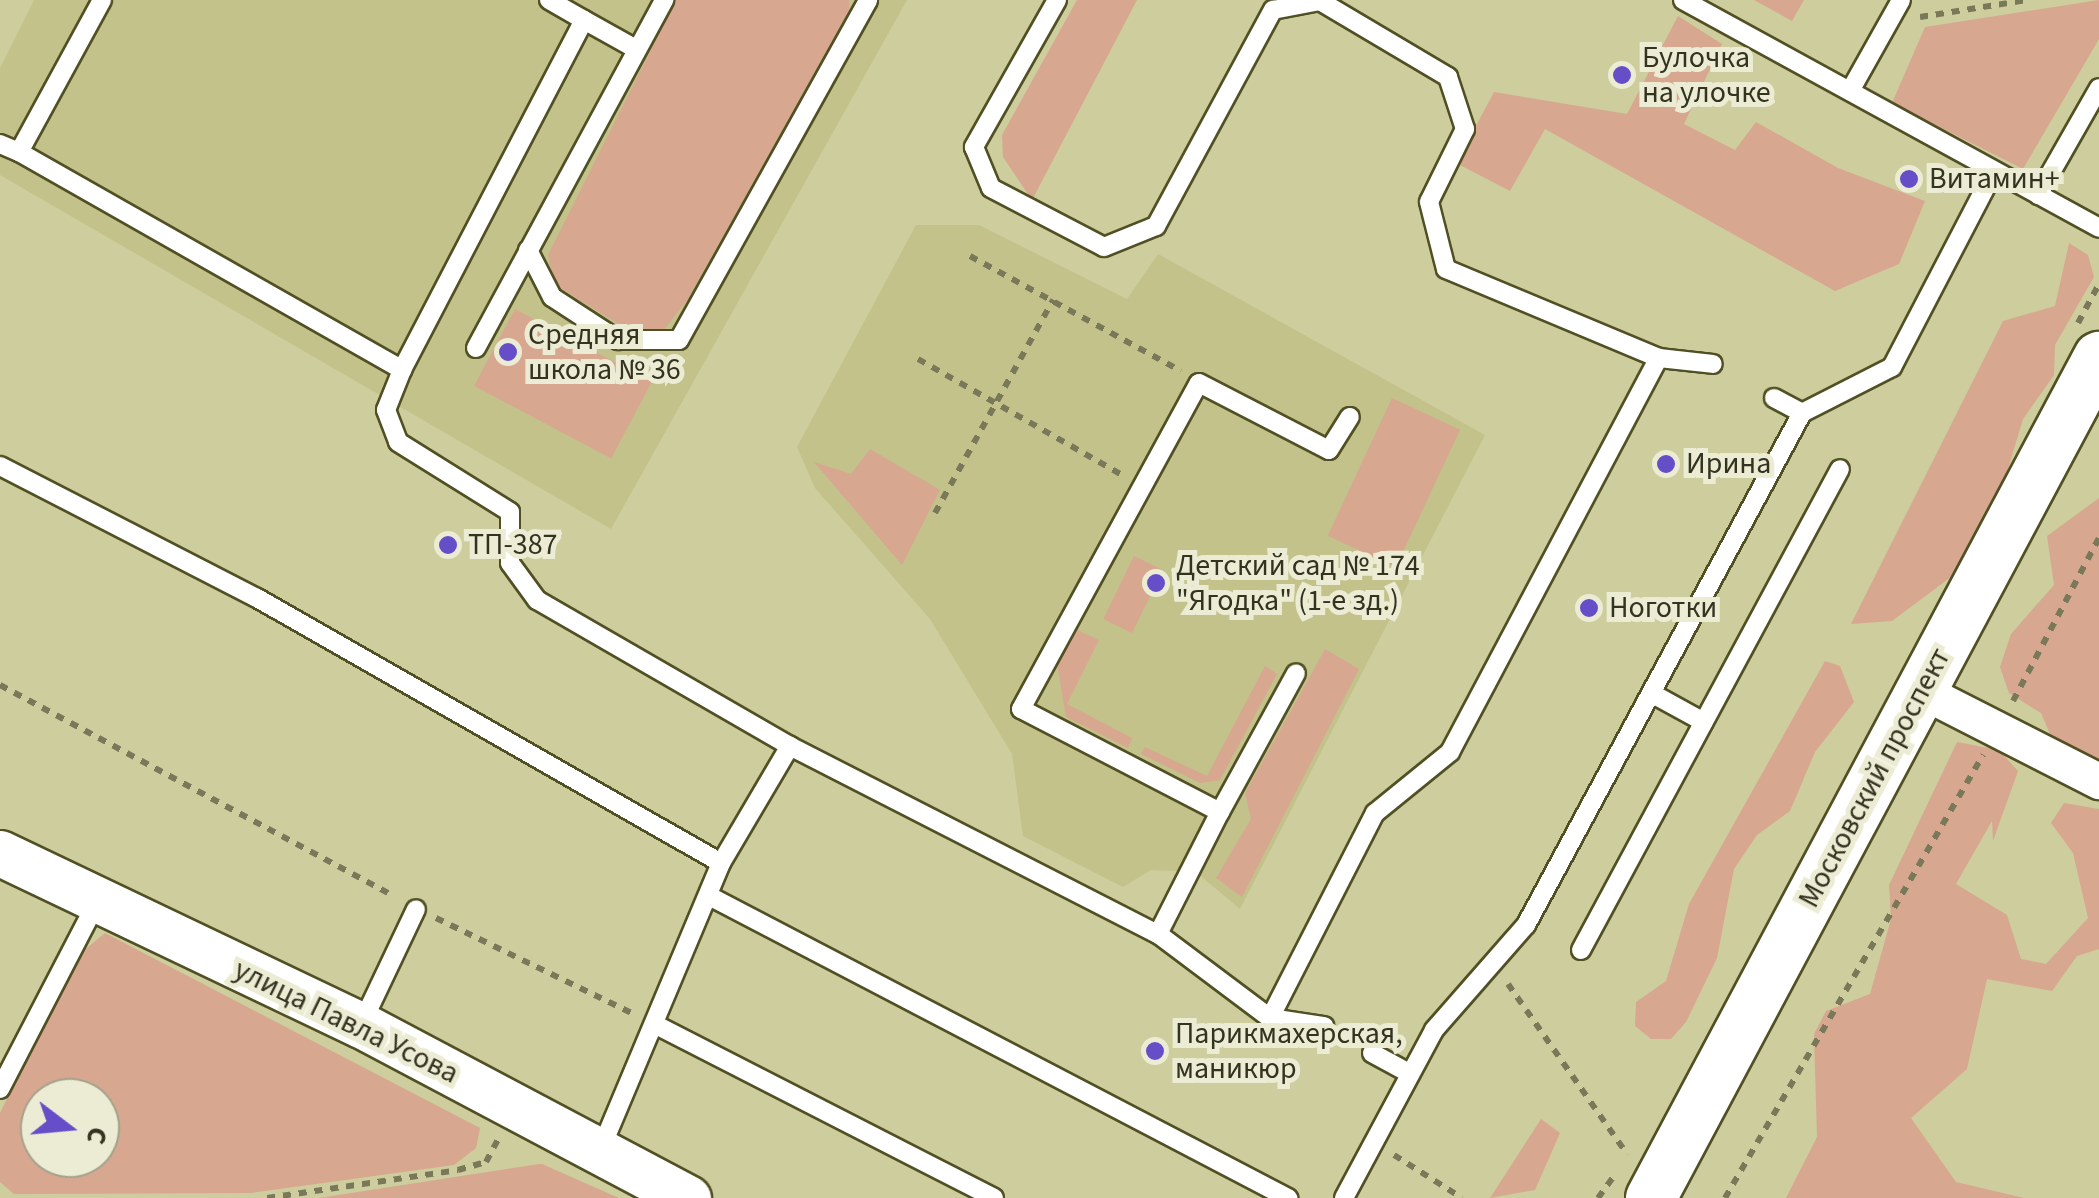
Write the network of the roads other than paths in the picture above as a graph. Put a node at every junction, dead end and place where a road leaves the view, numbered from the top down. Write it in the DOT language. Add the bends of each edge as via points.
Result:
graph roads {
  1 [pos="102,0"];
  2 [pos="549,0"];
  3 [pos="664,0"];
  4 [pos="1057,0"];
  5 [pos="1683,0"];
  6 [pos="1901,0"];
  7 [pos="864,3"];
  8 [pos="584,20"];
  9 [pos="636,48"];
  10 [pos="2099,88"];
  11 [pos="1850,92"];
  12 [pos="0,144"];
  13 [pos="19,152"];
  14 [pos="1994,171"];
  15 [pos="2038,195"];
  16 [pos="2099,228"];
  17 [pos="528,250"];
  18 [pos="476,348"];
  19 [pos="2099,357"];
  20 [pos="1660,358"];
  21 [pos="1712,364"];
  22 [pos="402,370"];
  23 [pos="1774,398"];
  24 [pos="1802,414"];
  25 [pos="1350,417"];
  26 [pos="0,466"];
  27 [pos="1840,469"];
  28 [pos="1296,673"];
  29 [pos="1922,692"];
  30 [pos="1651,693"];
  31 [pos="1704,722"];
  32 [pos="790,746"];
  33 [pos="2099,781"];
  34 [pos="1220,812"];
  35 [pos="0,854"];
  36 [pos="721,863"];
  37 [pos="712,898"];
  38 [pos="96,904"];
  39 [pos="416,908"];
  40 [pos="1158,934"];
  41 [pos="1580,950"];
  42 [pos="1270,1018"];
  43 [pos="361,1025"];
  44 [pos="1324,1026"];
  45 [pos="660,1027"];
  46 [pos="1372,1053"];
  47 [pos="1409,1073"];
  48 [pos="0,1089"];
  49 [pos="600,1151"];
  50 [pos="955,1190"];
  51 [pos="688,1198"];
  52 [pos="994,1198"];
  53 [pos="1288,1198"];
  54 [pos="1344,1198"];
  55 [pos="1651,1198"];
  1 -- 13 [label="lane"];
  2 -- 8 [label="lane"];
  3 -- 9 [label="lane"];
  4 -- 20 [label="lane" via="974,147 991,188 1104,247 1156,226 1273,10 1320,1 1448,77 1465,129 1429,202 1446,269"];
  5 -- 11 [label="lane"];
  6 -- 11 [label="lane"];
  7 -- 17 [label="lane" via="679,340 618,340 552,297"];
  8 -- 9 [label="lane"];
  8 -- 22 [label="lane"];
  9 -- 17 [label="lane"];
  10 -- 15 [label="lane"];
  11 -- 14 [label="lane"];
  12 -- 13 [label="lane"];
  13 -- 22 [label="lane"];
  14 -- 15 [label="lane"];
  14 -- 24 [label="lane" via="1892,367"];
  15 -- 16 [label="lane"];
  17 -- 18 [label="lane"];
  19 -- 29 [label="main road, Московский проспект"];
  20 -- 21 [label="lane"];
  20 -- 42 [label="lane" via="1450,752 1375,813"];
  22 -- 32 [label="lane" via="386,410 398,442 510,512 510,563 537,600"];
  23 -- 24 [label="lane"];
  24 -- 30 [label="lane"];
  25 -- 34 [label="lane" via="1329,450 1199,383 1020,708"];
  26 -- 36 [label="lane" via="257,598"];
  27 -- 31 [label="lane"];
  28 -- 34 [label="lane"];
  29 -- 33 [label="street"];
  29 -- 55 [label="main road, Московский проспект"];
  30 -- 31 [label="lane"];
  30 -- 47 [label="lane" via="1526,925"];
  31 -- 41 [label="lane"];
  32 -- 36 [label="lane"];
  32 -- 40 [label="lane"];
  34 -- 40 [label="lane"];
  35 -- 38 [label="street, улица Павла Усова"];
  36 -- 37 [label="lane"];
  37 -- 45 [label="lane"];
  37 -- 53 [label="lane"];
  38 -- 43 [label="street, улица Павла Усова"];
  38 -- 48 [label="lane"];
  39 -- 43 [label="lane"];
  40 -- 42 [label="lane"];
  42 -- 44 [label="lane"];
  43 -- 49 [label="street, улица Павла Усова"];
  45 -- 49 [label="lane"];
  45 -- 50 [label="lane"];
  46 -- 47 [label="lane"];
  47 -- 54 [label="lane"];
  49 -- 51 [label="street, улица Павла Усова"];
  50 -- 52 [label="lane"];
}
